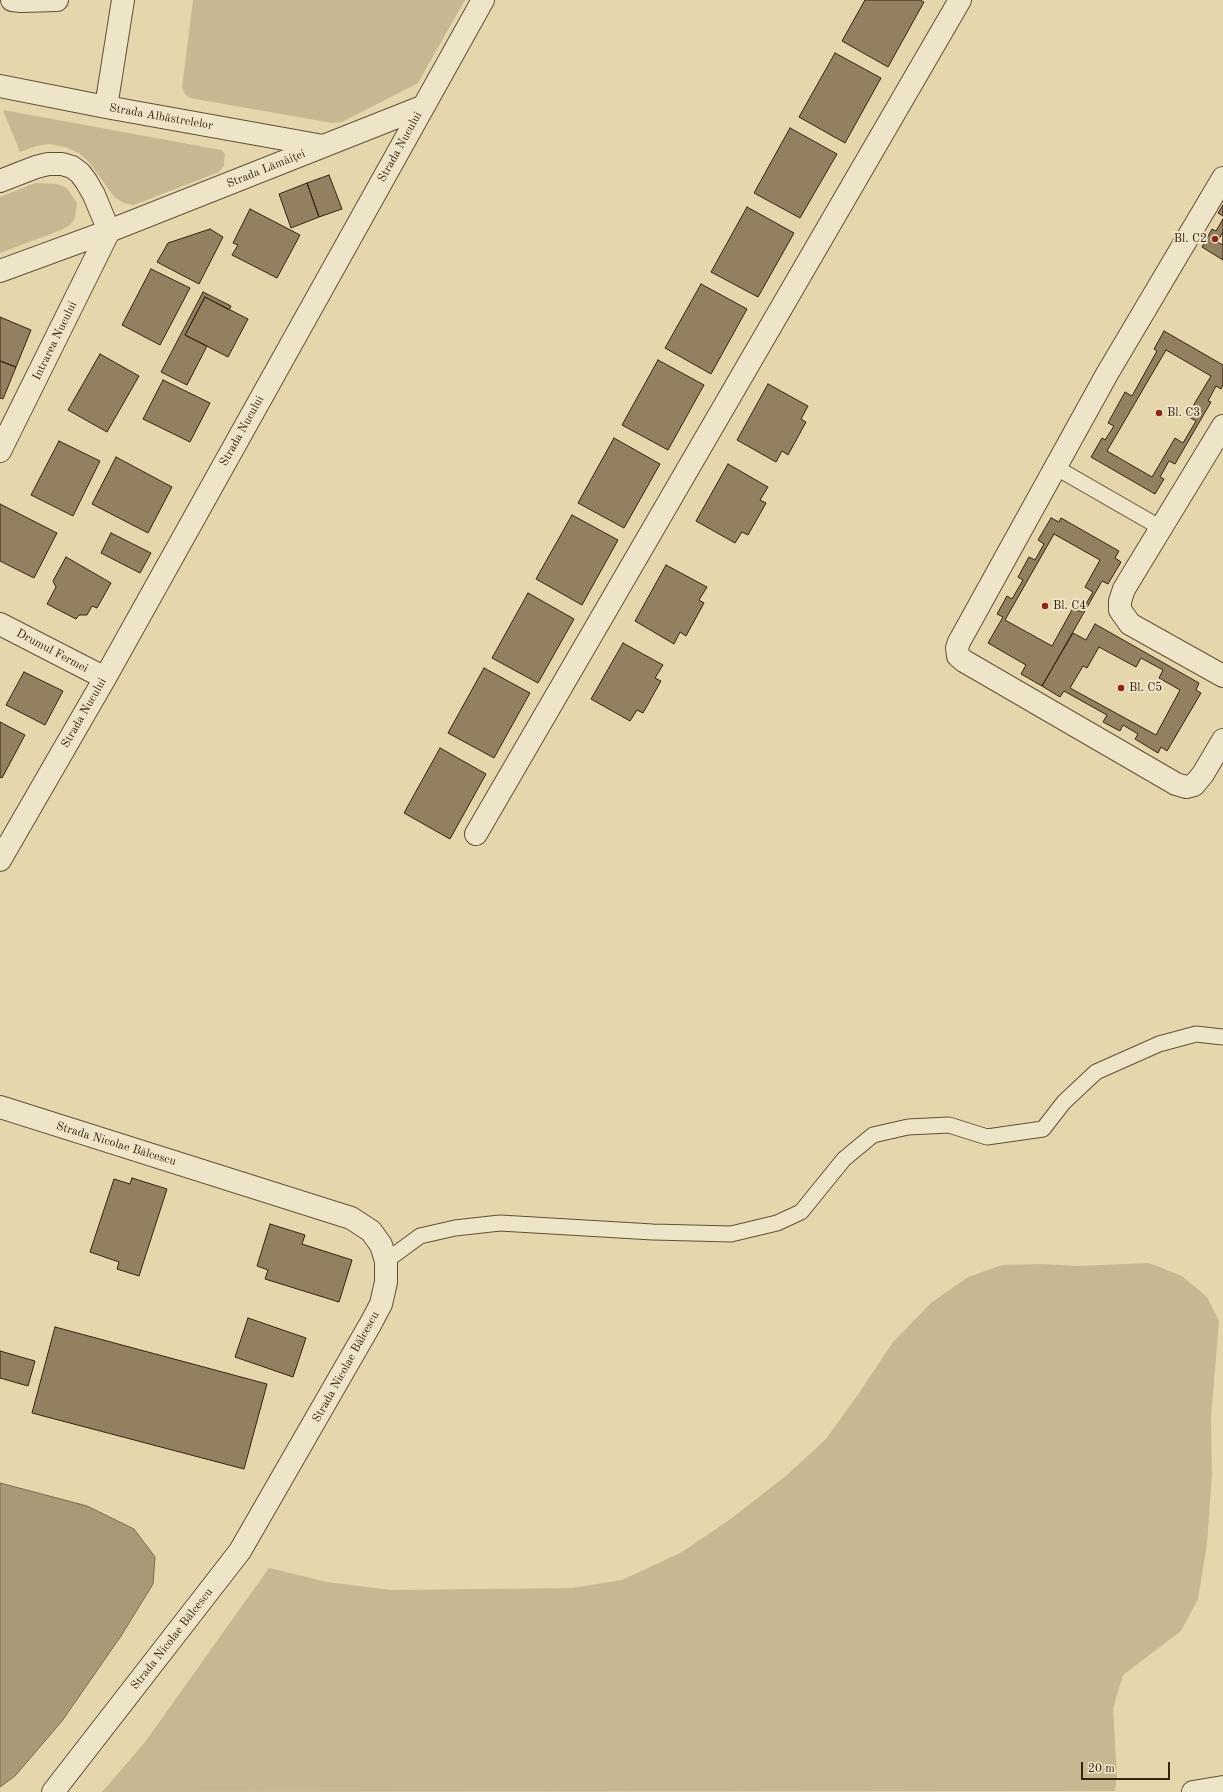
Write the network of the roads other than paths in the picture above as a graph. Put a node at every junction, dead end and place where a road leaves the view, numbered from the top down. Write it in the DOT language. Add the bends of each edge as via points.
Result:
graph roads {
  1 [pos="12,0"];
  2 [pos="57,0"];
  3 [pos="123,0"];
  4 [pos="483,0"];
  5 [pos="960,0"];
  6 [pos="0,86"];
  7 [pos="106,107"];
  8 [pos="422,107"];
  9 [pos="323,146"];
  10 [pos="1223,178"];
  11 [pos="0,181"];
  12 [pos="109,231"];
  13 [pos="0,271"];
  14 [pos="1223,426"];
  15 [pos="0,450"];
  16 [pos="1055,467"];
  17 [pos="1162,528"];
  18 [pos="0,624"];
  19 [pos="1223,676"];
  20 [pos="105,678"];
  21 [pos="1223,740"];
  22 [pos="476,834"];
  23 [pos="0,860"];
  24 [pos="1223,1037"];
  25 [pos="0,1107"];
  26 [pos="386,1262"];
  27 [pos="1223,1787"];
  28 [pos="53,1792"];
  29 [pos="1193,1792"];
  1 -- 2 [label="street"];
  3 -- 7 [label="street"];
  4 -- 8 [label="street, Strada Nucului"];
  5 -- 22 [label="street"];
  6 -- 7 [label="street, Strada Albăstrelelor"];
  7 -- 9 [label="street, Strada Albăstrelelor"];
  8 -- 9 [label="street, Strada Lămâiței"];
  8 -- 20 [label="street, Strada Nucului"];
  9 -- 12 [label="street, Strada Lămâiței"];
  10 -- 16 [label="street" via="1106,374"];
  11 -- 12 [label="street" via="48,164 72,167 86,181"];
  12 -- 13 [label="street, Strada Lămâiței"];
  12 -- 15 [label="street, Intrarea Nucului"];
  14 -- 17 [label="street"];
  16 -- 17 [label="lane"];
  16 -- 21 [label="street" via="959,642 958,656 1176,784 1186,787 1194,785"];
  17 -- 19 [label="street" via="1124,589 1120,610 1130,624"];
  18 -- 20 [label="street, Drumul Fermei"];
  20 -- 23 [label="street, Strada Nucului"];
  24 -- 26 [label="lane" via="1196,1034 1159,1044 1096,1072 1064,1102 1043,1129 987,1136 949,1125 908,1127 873,1134 844,1159 801,1212 777,1223 731,1234 500,1223 455,1228 420,1236"];
  25 -- 26 [label="street, Strada Nicolae Bălcescu" via="351,1218 371,1232 381,1245"];
  26 -- 28 [label="street, Strada Nicolae Bălcescu" via="386,1282 372,1323 240,1551"];
  27 -- 29 [label="street"];
}
